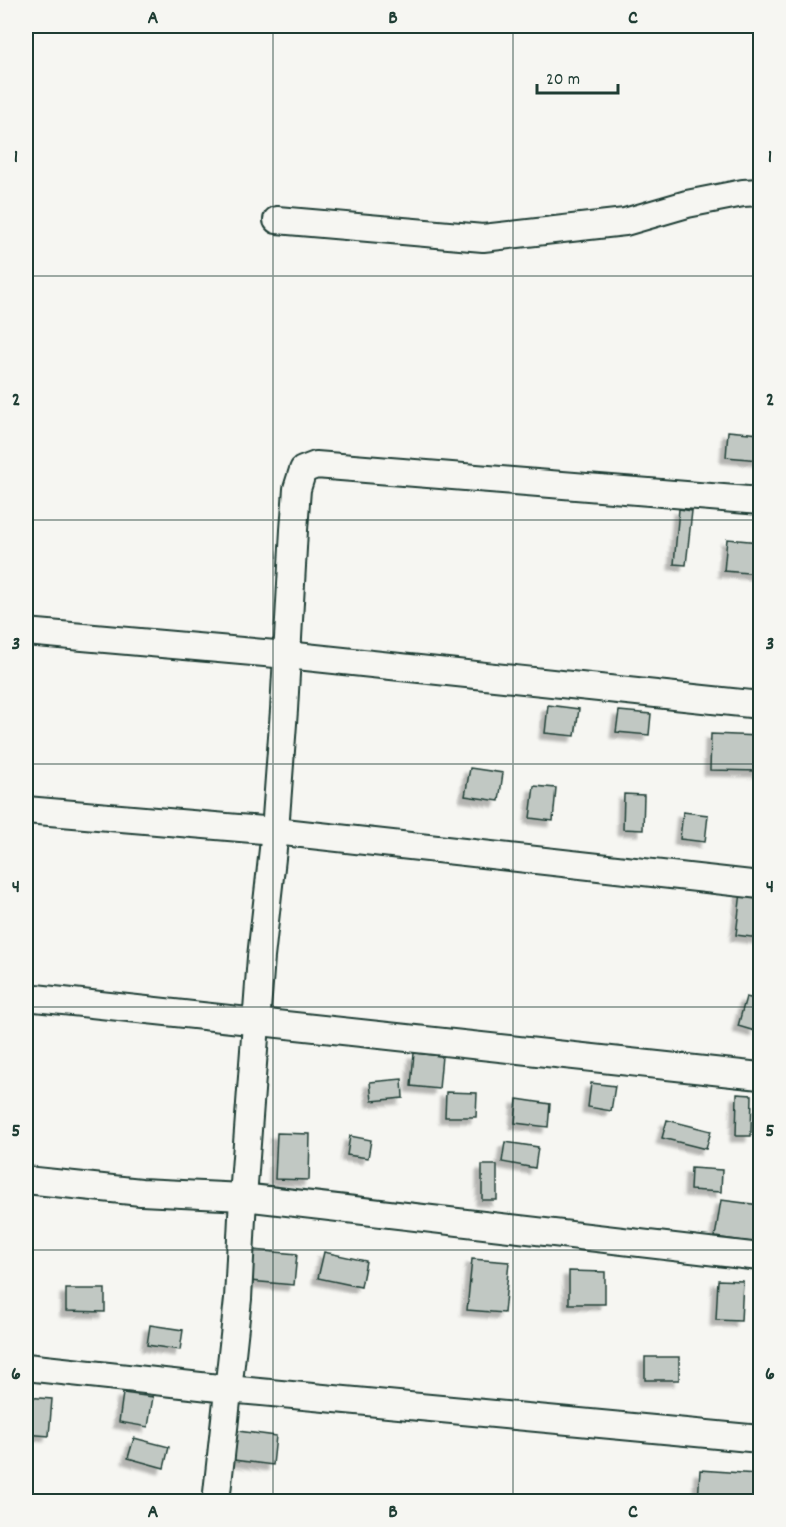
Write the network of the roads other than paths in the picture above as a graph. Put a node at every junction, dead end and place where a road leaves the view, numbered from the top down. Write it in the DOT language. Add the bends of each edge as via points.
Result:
graph roads {
  1 [pos="760,192"];
  2 [pos="277,220"];
  3 [pos="760,501"];
  4 [pos="26,632"];
  5 [pos="287,655"];
  6 [pos="760,705"];
  7 [pos="26,810"];
  8 [pos="275,831"];
  9 [pos="760,885"];
  10 [pos="26,997"];
  11 [pos="257,1023"];
  12 [pos="760,1076"];
  13 [pos="26,1180"];
  14 [pos="243,1197"];
  15 [pos="760,1257"];
  16 [pos="26,1367"];
  17 [pos="228,1389"];
  18 [pos="760,1439"];
  19 [pos="216,1502"];
  1 -- 2 [label="street" via="687,204 625,222 483,238"];
  3 -- 5 [label="street" via="315,465 303,470 297,489"];
  4 -- 5 [label="street"];
  5 -- 6 [label="street"];
  5 -- 8 [label="street"];
  7 -- 8 [label="street"];
  8 -- 9 [label="street"];
  8 -- 11 [label="street"];
  10 -- 11 [label="street"];
  11 -- 12 [label="street"];
  11 -- 14 [label="street"];
  13 -- 14 [label="street"];
  14 -- 15 [label="street"];
  14 -- 17 [label="street"];
  16 -- 17 [label="street"];
  17 -- 18 [label="street"];
  17 -- 19 [label="street"];
}
